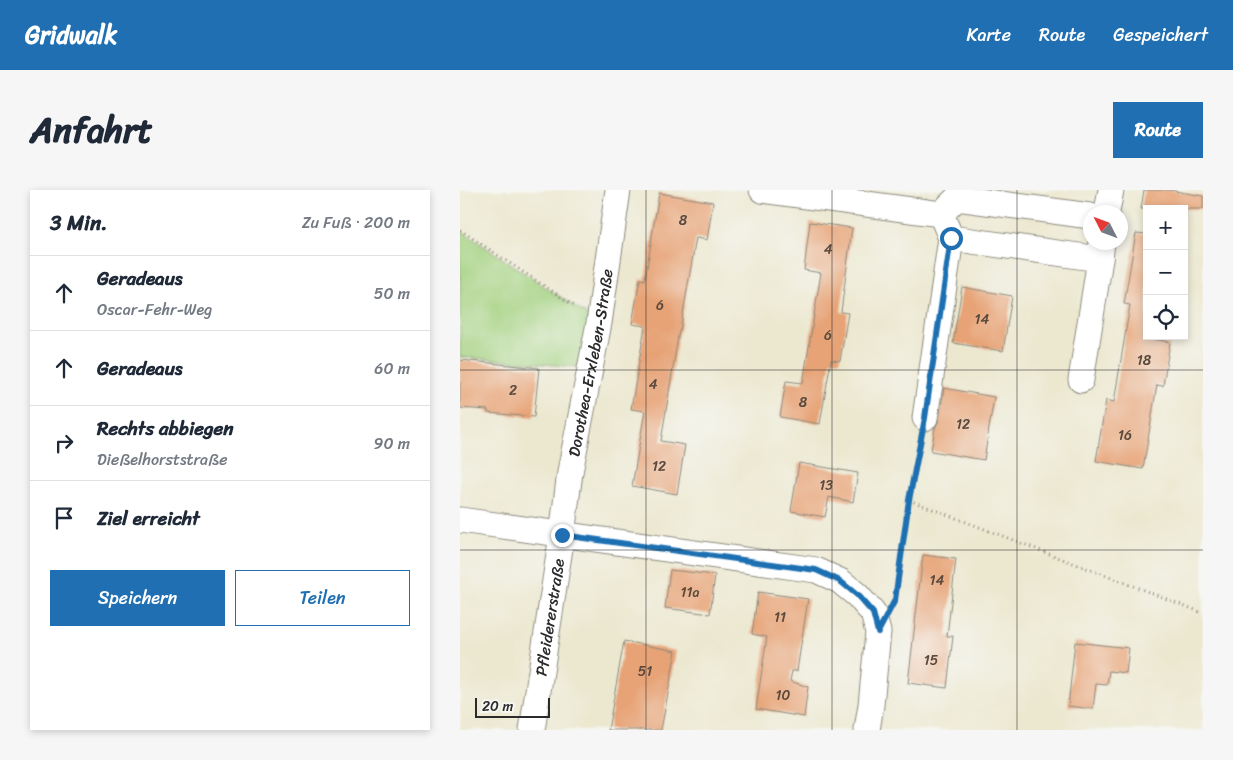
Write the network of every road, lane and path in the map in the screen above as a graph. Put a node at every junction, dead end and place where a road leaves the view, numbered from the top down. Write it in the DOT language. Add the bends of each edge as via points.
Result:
graph roads {
  1 [pos="618,190"];
  2 [pos="762,190"];
  3 [pos="1111,190"];
  4 [pos="952,201"];
  5 [pos="1108,205"];
  6 [pos="1083,215"];
  7 [pos="460,230"];
  8 [pos="951,238"];
  9 [pos="1101,251"];
  10 [pos="599,323"];
  11 [pos="1081,380"];
  12 [pos="925,418"];
  13 [pos="909,500"];
  14 [pos="460,520"];
  15 [pos="562,535"];
  16 [pos="1203,613"];
  17 [pos="878,632"];
  18 [pos="532,730"];
  19 [pos="867,730"];
  1 -- 10 [label="street, Dorothea-Erxleben-Straße"];
  2 -- 4 [label="street"];
  3 -- 5 [label="street"];
  4 -- 6 [label="street"];
  4 -- 8 [label="street"];
  7 -- 10 [label="path"];
  8 -- 9 [label="street"];
  8 -- 12 [label="street"];
  9 -- 11 [label="street"];
  10 -- 15 [label="street, Dorothea-Erxleben-Straße" via="570,472"];
  12 -- 13 [label="path"];
  13 -- 16 [label="path"];
  13 -- 17 [label="path" via="895,600"];
  14 -- 15 [label="street"];
  15 -- 17 [label="street" via="816,570 840,581 857,595 873,613"];
  15 -- 18 [label="street, Pfleidererstraße"];
  17 -- 19 [label="street"];
}
